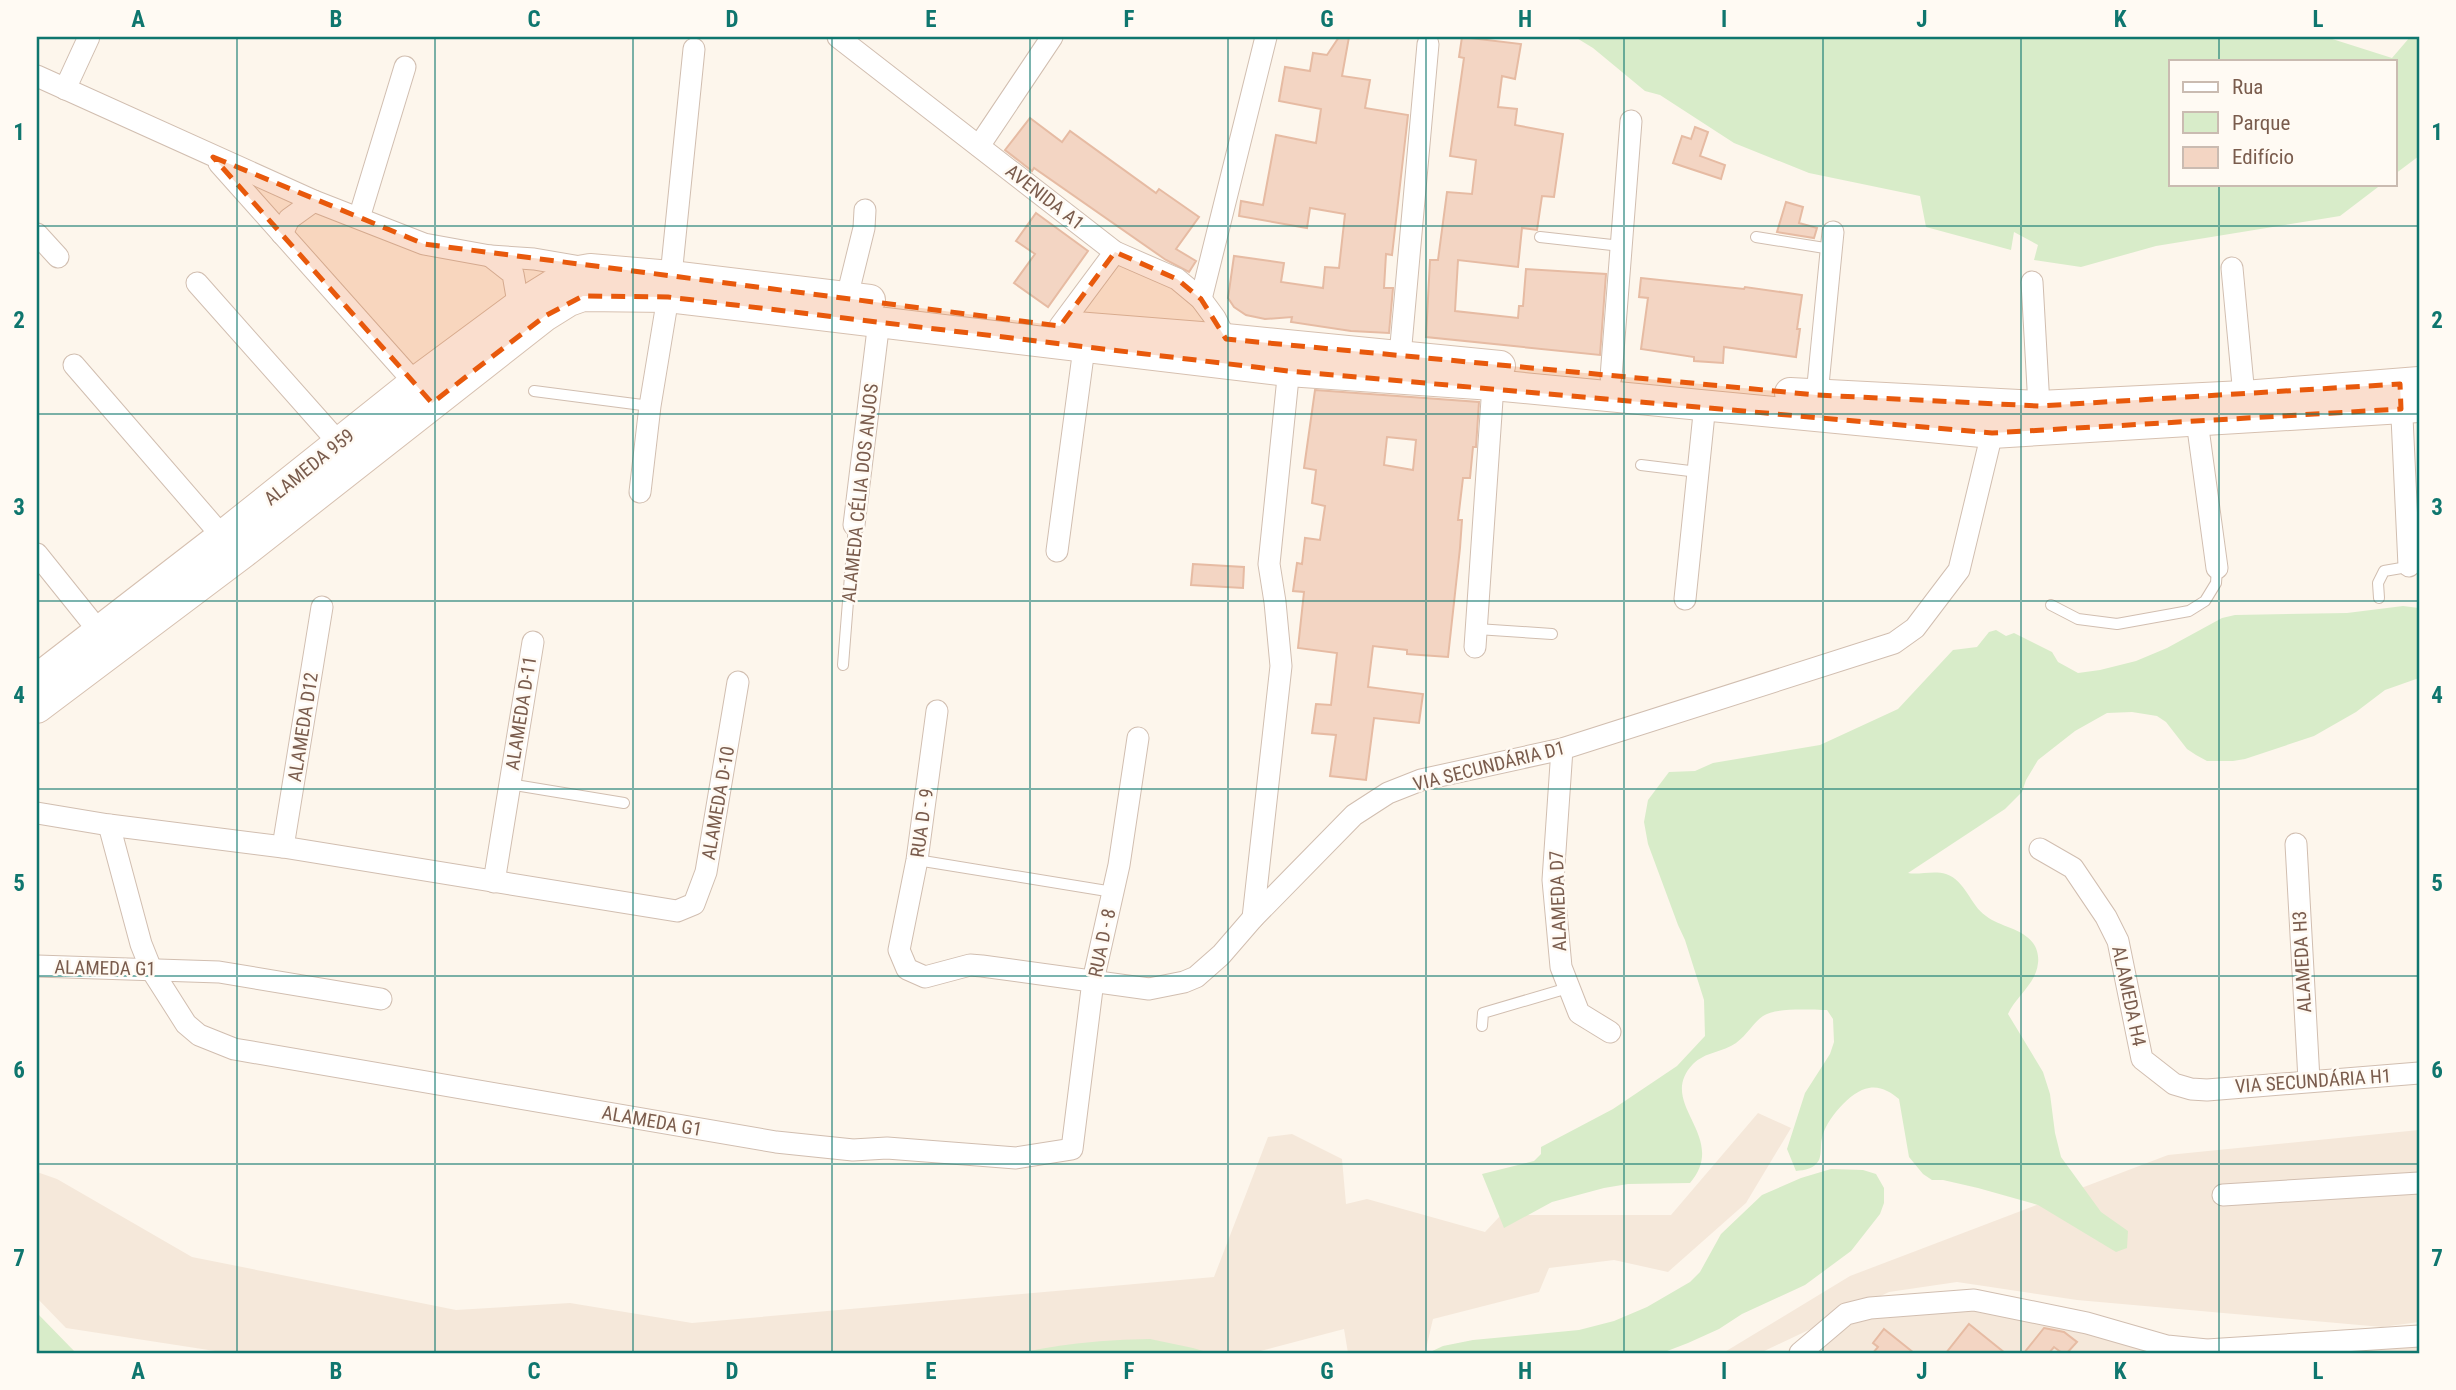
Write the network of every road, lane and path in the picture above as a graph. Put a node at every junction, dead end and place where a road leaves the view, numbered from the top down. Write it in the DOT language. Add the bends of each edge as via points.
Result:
graph roads {
  1 [pos="89,37"];
  2 [pos="838,37"];
  3 [pos="1052,37"];
  4 [pos="1266,37"];
  5 [pos="1427,44"];
  6 [pos="694,49"];
  7 [pos="405,67"];
  8 [pos="37,75"];
  9 [pos="65,89"];
  10 [pos="1631,121"];
  11 [pos="979,146"];
  12 [pos="213,156"];
  13 [pos="314,201"];
  14 [pos="865,210"];
  15 [pos="359,218"];
  16 [pos="37,234"];
  17 [pos="282,234"];
  18 [pos="1540,237"];
  19 [pos="1756,237"];
  20 [pos="1832,241"];
  21 [pos="1621,246"];
  22 [pos="1115,252"];
  23 [pos="490,256"];
  24 [pos="58,257"];
  25 [pos="2232,268"];
  26 [pos="590,269"];
  27 [pos="2032,282"];
  28 [pos="197,283"];
  29 [pos="669,286"];
  30 [pos="847,297"];
  31 [pos="1201,299"];
  32 [pos="515,307"];
  33 [pos="880,321"];
  34 [pos="1060,326"];
  35 [pos="514,339"];
  36 [pos="1084,348"];
  37 [pos="1401,348"];
  38 [pos="1231,351"];
  39 [pos="1290,358"];
  40 [pos="74,365"];
  41 [pos="1611,377"];
  42 [pos="1493,385"];
  43 [pos="534,391"];
  44 [pos="424,393"];
  45 [pos="1817,395"];
  46 [pos="2245,396"];
  47 [pos="2410,396"];
  48 [pos="1705,404"];
  49 [pos="650,406"];
  50 [pos="2039,406"];
  51 [pos="2197,421"];
  52 [pos="1992,433"];
  53 [pos="339,443"];
  54 [pos="1641,465"];
  55 [pos="1698,472"];
  56 [pos="640,492"];
  57 [pos="854,525"];
  58 [pos="2413,528"];
  59 [pos="222,536"];
  60 [pos="1057,551"];
  61 [pos="37,554"];
  62 [pos="2414,566"];
  63 [pos="2217,568"];
  64 [pos="2379,598"];
  65 [pos="1685,599"];
  66 [pos="2051,605"];
  67 [pos="322,607"];
  68 [pos="98,630"];
  69 [pos="1552,634"];
  70 [pos="1476,638"];
  71 [pos="533,642"];
  72 [pos="843,665"];
  73 [pos="37,679"];
  74 [pos="738,682"];
  75 [pos="37,708"];
  76 [pos="937,711"];
  77 [pos="1138,738"];
  78 [pos="1562,750"];
  79 [pos="509,784"];
  80 [pos="624,803"];
  81 [pos="37,813"];
  82 [pos="109,825"];
  83 [pos="2296,844"];
  84 [pos="283,847"];
  85 [pos="2040,849"];
  86 [pos="917,860"];
  87 [pos="494,881"];
  88 [pos="1113,892"];
  89 [pos="1253,918"];
  90 [pos="902,933"];
  91 [pos="37,966"];
  92 [pos="151,969"];
  93 [pos="1093,981"];
  94 [pos="1568,988"];
  95 [pos="381,999"];
  96 [pos="1482,1026"];
  97 [pos="1609,1032"];
  98 [pos="2419,1073"];
  99 [pos="2309,1080"];
  100 [pos="2207,1090"];
  101 [pos="1072,1149"];
  102 [pos="2419,1183"];
  103 [pos="2223,1195"];
  104 [pos="2419,1336"];
  105 [pos="1800,1353"];
  1 -- 9 [label="street"];
  2 -- 11 [label="street, AVENIDA A1"];
  3 -- 11 [label="street"];
  4 -- 31 [label="street"];
  5 -- 37 [label="street"];
  6 -- 29 [label="street"];
  7 -- 15 [label="street"];
  8 -- 9 [label="street"];
  9 -- 12 [label="street"];
  10 -- 21 [label="street"];
  11 -- 22 [label="street, AVENIDA A1"];
  12 -- 13 [label="street"];
  12 -- 17 [label="street"];
  13 -- 15 [label="street"];
  13 -- 17 [label="street" via="289,219"];
  14 -- 30 [label="street"];
  15 -- 23 [label="street" via="424,244"];
  16 -- 24 [label="street"];
  17 -- 44 [label="street"];
  18 -- 21 [label="lane"];
  19 -- 20 [label="lane"];
  20 -- 45 [label="street"];
  21 -- 41 [label="street"];
  22 -- 31 [label="street, AVENIDA A1" via="1177,279"];
  22 -- 34 [label="street"];
  23 -- 26 [label="street"];
  23 -- 32 [label="street" via="513,274"];
  25 -- 46 [label="street"];
  26 -- 29 [label="street"];
  26 -- 32 [label="street, ALAMEDA 959" via="573,272"];
  27 -- 50 [label="street"];
  28 -- 53 [label="street"];
  29 -- 30 [label="street"];
  29 -- 33 [label="street"];
  29 -- 35 [label="street, ALAMEDA 959" via="583,296"];
  29 -- 49 [label="street"];
  30 -- 34 [label="street"];
  31 -- 38 [label="street, AVENIDA A1"];
  32 -- 35 [label="street"];
  32 -- 44 [label="street, ALAMEDA 959"];
  33 -- 36 [label="street"];
  33 -- 57 [label="street, ALAMEDA CÉLIA DOS ANJOS"];
  34 -- 38 [label="street"];
  35 -- 44 [label="street, ALAMEDA 959"];
  36 -- 38 [label="street"];
  36 -- 60 [label="street"];
  37 -- 39 [label="street"];
  37 -- 41 [label="street"];
  38 -- 39 [label="street"];
  39 -- 42 [label="street"];
  39 -- 89 [label="street" via="1269,565 1280,666"];
  40 -- 59 [label="street"];
  41 -- 45 [label="street"];
  42 -- 48 [label="street"];
  42 -- 70 [label="street"];
  43 -- 49 [label="lane"];
  44 -- 53 [label="street, ALAMEDA 959"];
  44 -- 75 [label="street, ALAMEDA 959" via="243,553"];
  45 -- 50 [label="street"];
  46 -- 47 [label="street"];
  46 -- 50 [label="street"];
  47 -- 51 [label="street"];
  47 -- 58 [label="street"];
  48 -- 52 [label="street"];
  48 -- 55 [label="street"];
  49 -- 56 [label="street"];
  51 -- 52 [label="street"];
  51 -- 63 [label="street"];
  52 -- 78 [label="street, VIA SECUNDÁRIA D1" via="1959,570 1915,628 1894,643"];
  53 -- 59 [label="street, ALAMEDA 959"];
  54 -- 55 [label="lane"];
  55 -- 65 [label="street"];
  57 -- 72 [label="lane, ALAMEDA CÉLIA DOS ANJOS"];
  58 -- 62 [label="street"];
  59 -- 68 [label="street, ALAMEDA 959"];
  61 -- 68 [label="street"];
  62 -- 64 [label="lane" via="2384,571 2378,583"];
  63 -- 66 [label="lane" via="2216,583 2205,601 2189,611 2117,624 2078,619"];
  67 -- 84 [label="street, ALAMEDA D12"];
  68 -- 73 [label="street, ALAMEDA 959"];
  69 -- 70 [label="lane"];
  71 -- 79 [label="street, ALAMEDA D-11"];
  74 -- 87 [label="street, ALAMEDA D-10" via="706,872 694,905 677,911"];
  76 -- 86 [label="street, RUA D - 9"];
  77 -- 88 [label="street, RUA D - 8"];
  78 -- 89 [label="street, VIA SECUNDÁRIA D1" via="1420,780 1388,793 1353,815"];
  78 -- 94 [label="street, ALAMEDA D7" via="1553,880 1560,967"];
  79 -- 80 [label="lane, ALAMEDA D-11"];
  79 -- 87 [label="street, ALAMEDA D-11"];
  81 -- 82 [label="street"];
  82 -- 84 [label="street"];
  82 -- 92 [label="street, ALAMEDA G1"];
  83 -- 99 [label="street, ALAMEDA H3"];
  84 -- 87 [label="street"];
  85 -- 100 [label="street, ALAMEDA H4" via="2073,868 2118,941 2142,1059 2174,1084"];
  86 -- 88 [label="lane"];
  86 -- 90 [label="street, RUA D - 9"];
  88 -- 93 [label="street, RUA D - 8"];
  89 -- 93 [label="street, VIA SECUNDÁRIA D1" via="1221,955 1184,982 1149,989"];
  90 -- 93 [label="street, VIA SECUNDÁRIA D1" via="899,950 906,969 925,977 970,965"];
  91 -- 92 [label="street, ALAMEDA G1"];
  92 -- 95 [label="street, ALAMEDA G1" via="219,972"];
  92 -- 101 [label="street, ALAMEDA G1" via="186,1024 234,1049 776,1142 1016,1158"];
  93 -- 101 [label="street, RUA D - 8"];
  94 -- 96 [label="lane" via="1483,1013"];
  94 -- 97 [label="street, ALAMEDA D7" via="1578,1013"];
  98 -- 99 [label="street, VIA SECUNDÁRIA H1"];
  99 -- 100 [label="street, VIA SECUNDÁRIA H1"];
  102 -- 103 [label="street"];
  104 -- 105 [label="street" via="2207,1350 2167,1346 2087,1323 1974,1300 1846,1314"];
}
